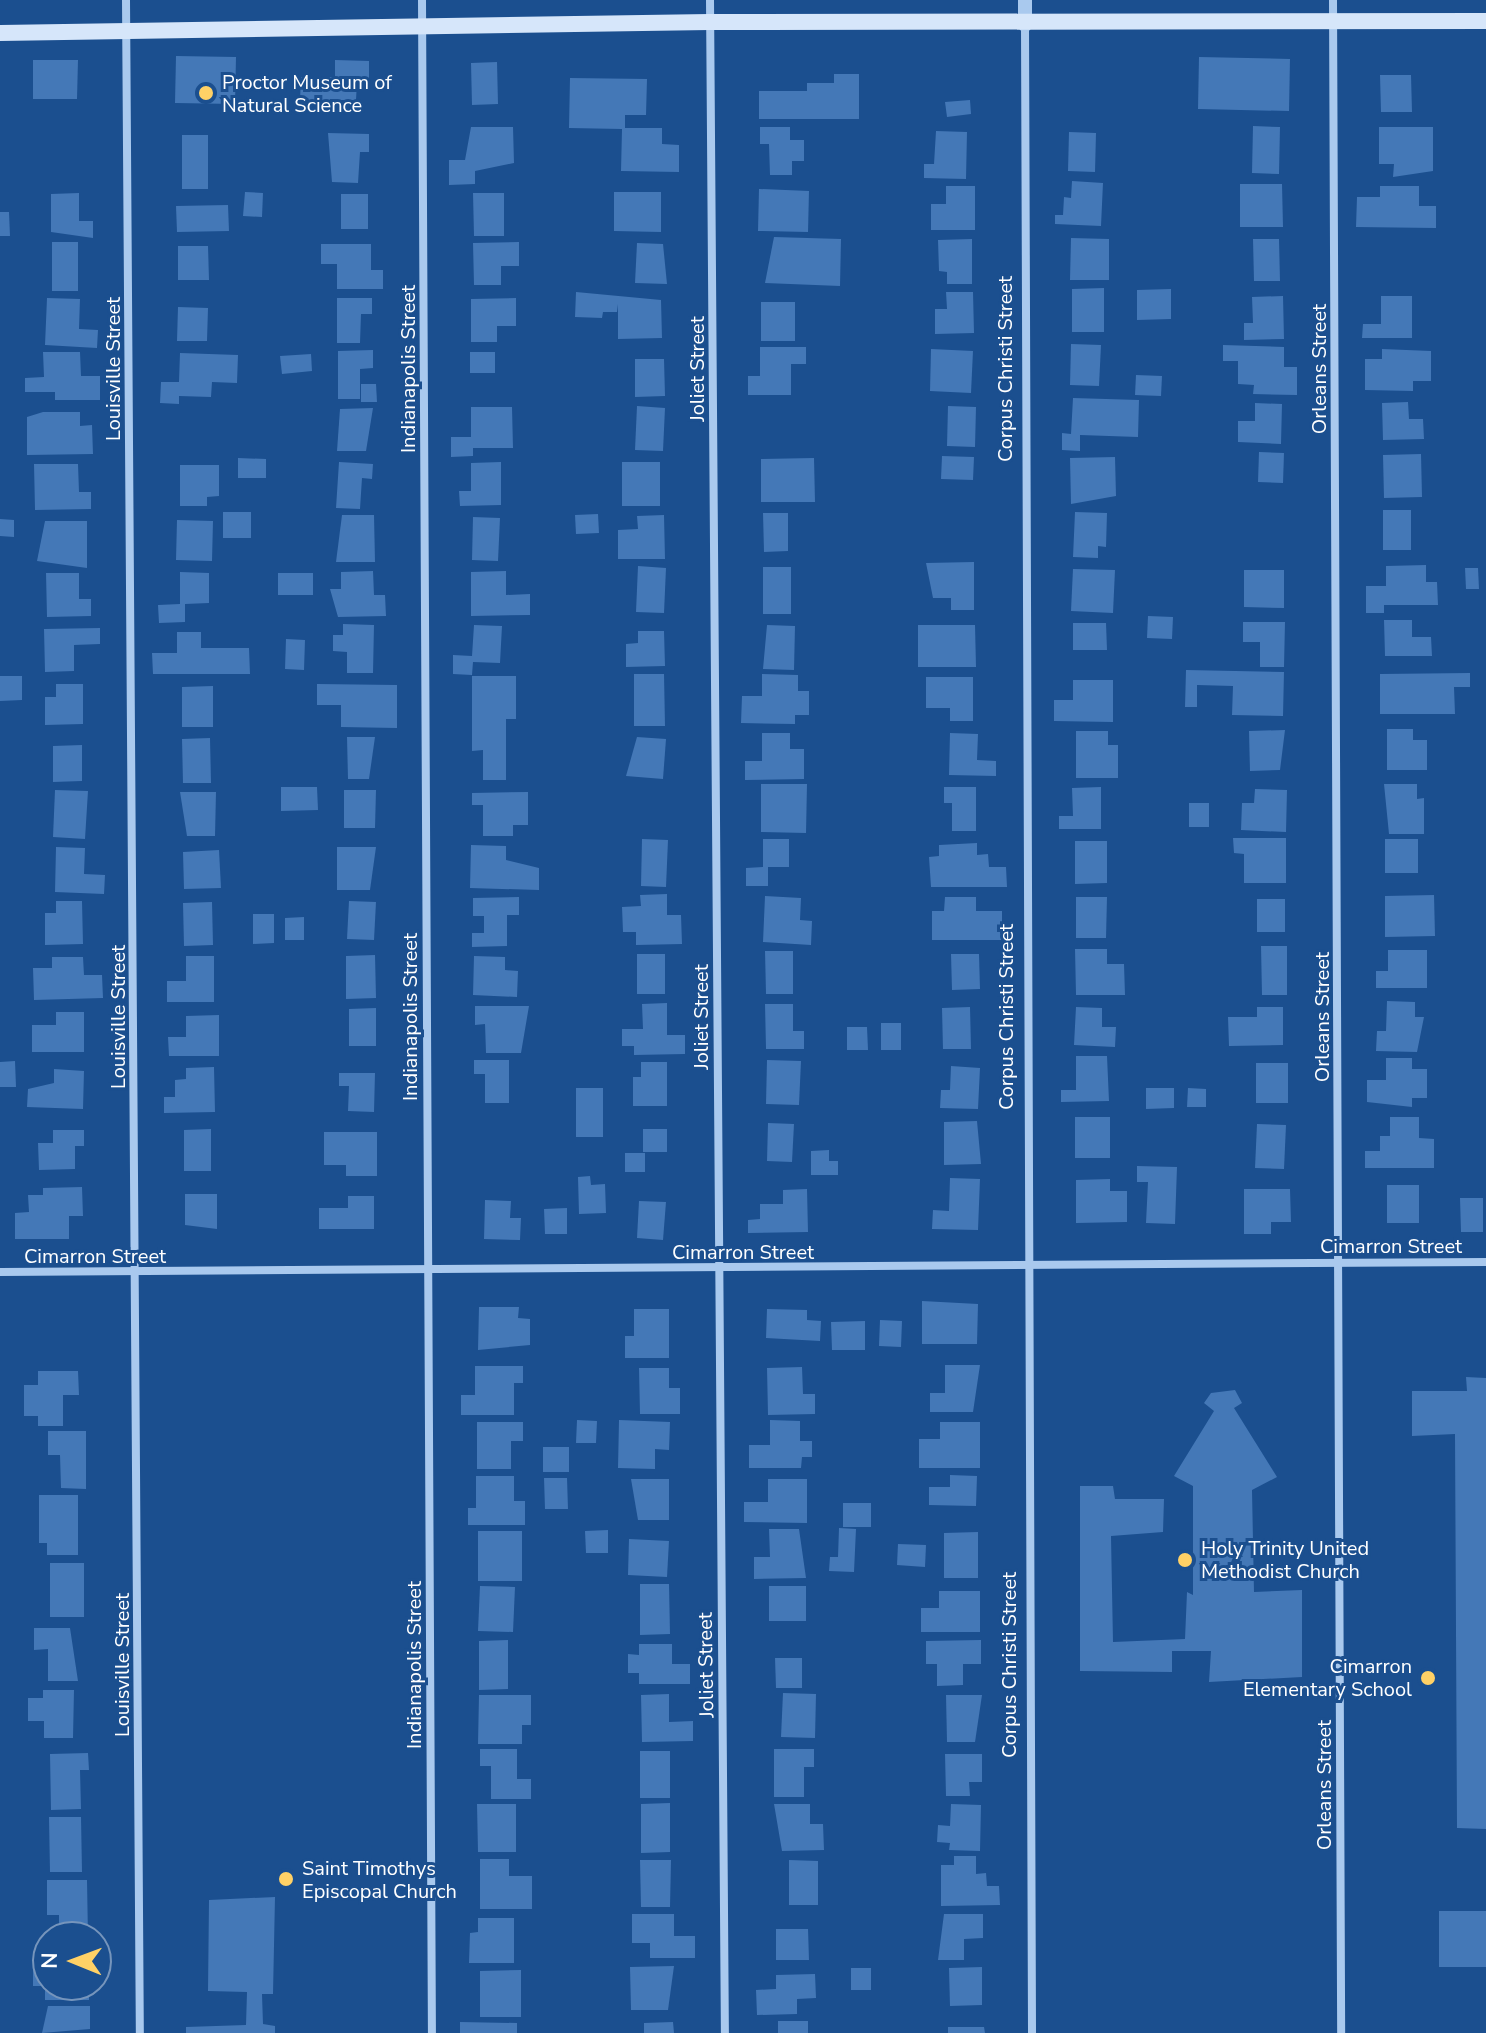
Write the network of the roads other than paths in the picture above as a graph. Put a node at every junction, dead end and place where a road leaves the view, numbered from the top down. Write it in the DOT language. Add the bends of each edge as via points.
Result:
graph roads {
  1 [pos="126,0"];
  2 [pos="422,0"];
  3 [pos="710,0"];
  4 [pos="1025,0"];
  5 [pos="1333,0"];
  6 [pos="1486,21"];
  7 [pos="710,22"];
  8 [pos="1333,23"];
  9 [pos="422,25"];
  10 [pos="1025,25"];
  11 [pos="126,32"];
  12 [pos="0,33"];
  13 [pos="1339,1262"];
  14 [pos="1486,1262"];
  15 [pos="1026,1266"];
  16 [pos="718,1268"];
  17 [pos="427,1270"];
  18 [pos="0,1272"];
  19 [pos="136,1272"];
  20 [pos="140,2033"];
  21 [pos="432,2033"];
  22 [pos="725,2033"];
  23 [pos="1032,2033"];
  24 [pos="1341,2033"];
  1 -- 11 [label="street, Louisville Street"];
  2 -- 9 [label="street, Indianapolis Street"];
  3 -- 7 [label="street, Joliet Street"];
  4 -- 10 [label="street, Corpus Christi Street"];
  5 -- 8 [label="street, Orleans Street"];
  6 -- 8 [label="main road"];
  7 -- 9 [label="main road"];
  7 -- 10 [label="main road"];
  7 -- 16 [label="street, Joliet Street"];
  8 -- 10 [label="main road"];
  8 -- 13 [label="street, Orleans Street"];
  9 -- 11 [label="main road"];
  9 -- 17 [label="street, Indianapolis Street"];
  10 -- 15 [label="street, Corpus Christi Street"];
  11 -- 12 [label="main road"];
  11 -- 19 [label="street, Louisville Street"];
  13 -- 14 [label="street, Cimarron Street"];
  13 -- 15 [label="street, Cimarron Street"];
  13 -- 24 [label="street, Orleans Street"];
  15 -- 16 [label="street, Cimarron Street"];
  15 -- 23 [label="street, Corpus Christi Street"];
  16 -- 17 [label="street, Cimarron Street"];
  16 -- 22 [label="street, Joliet Street"];
  17 -- 19 [label="street, Cimarron Street"];
  17 -- 21 [label="street, Indianapolis Street"];
  18 -- 19 [label="street, Cimarron Street"];
  19 -- 20 [label="street, Louisville Street"];
}
